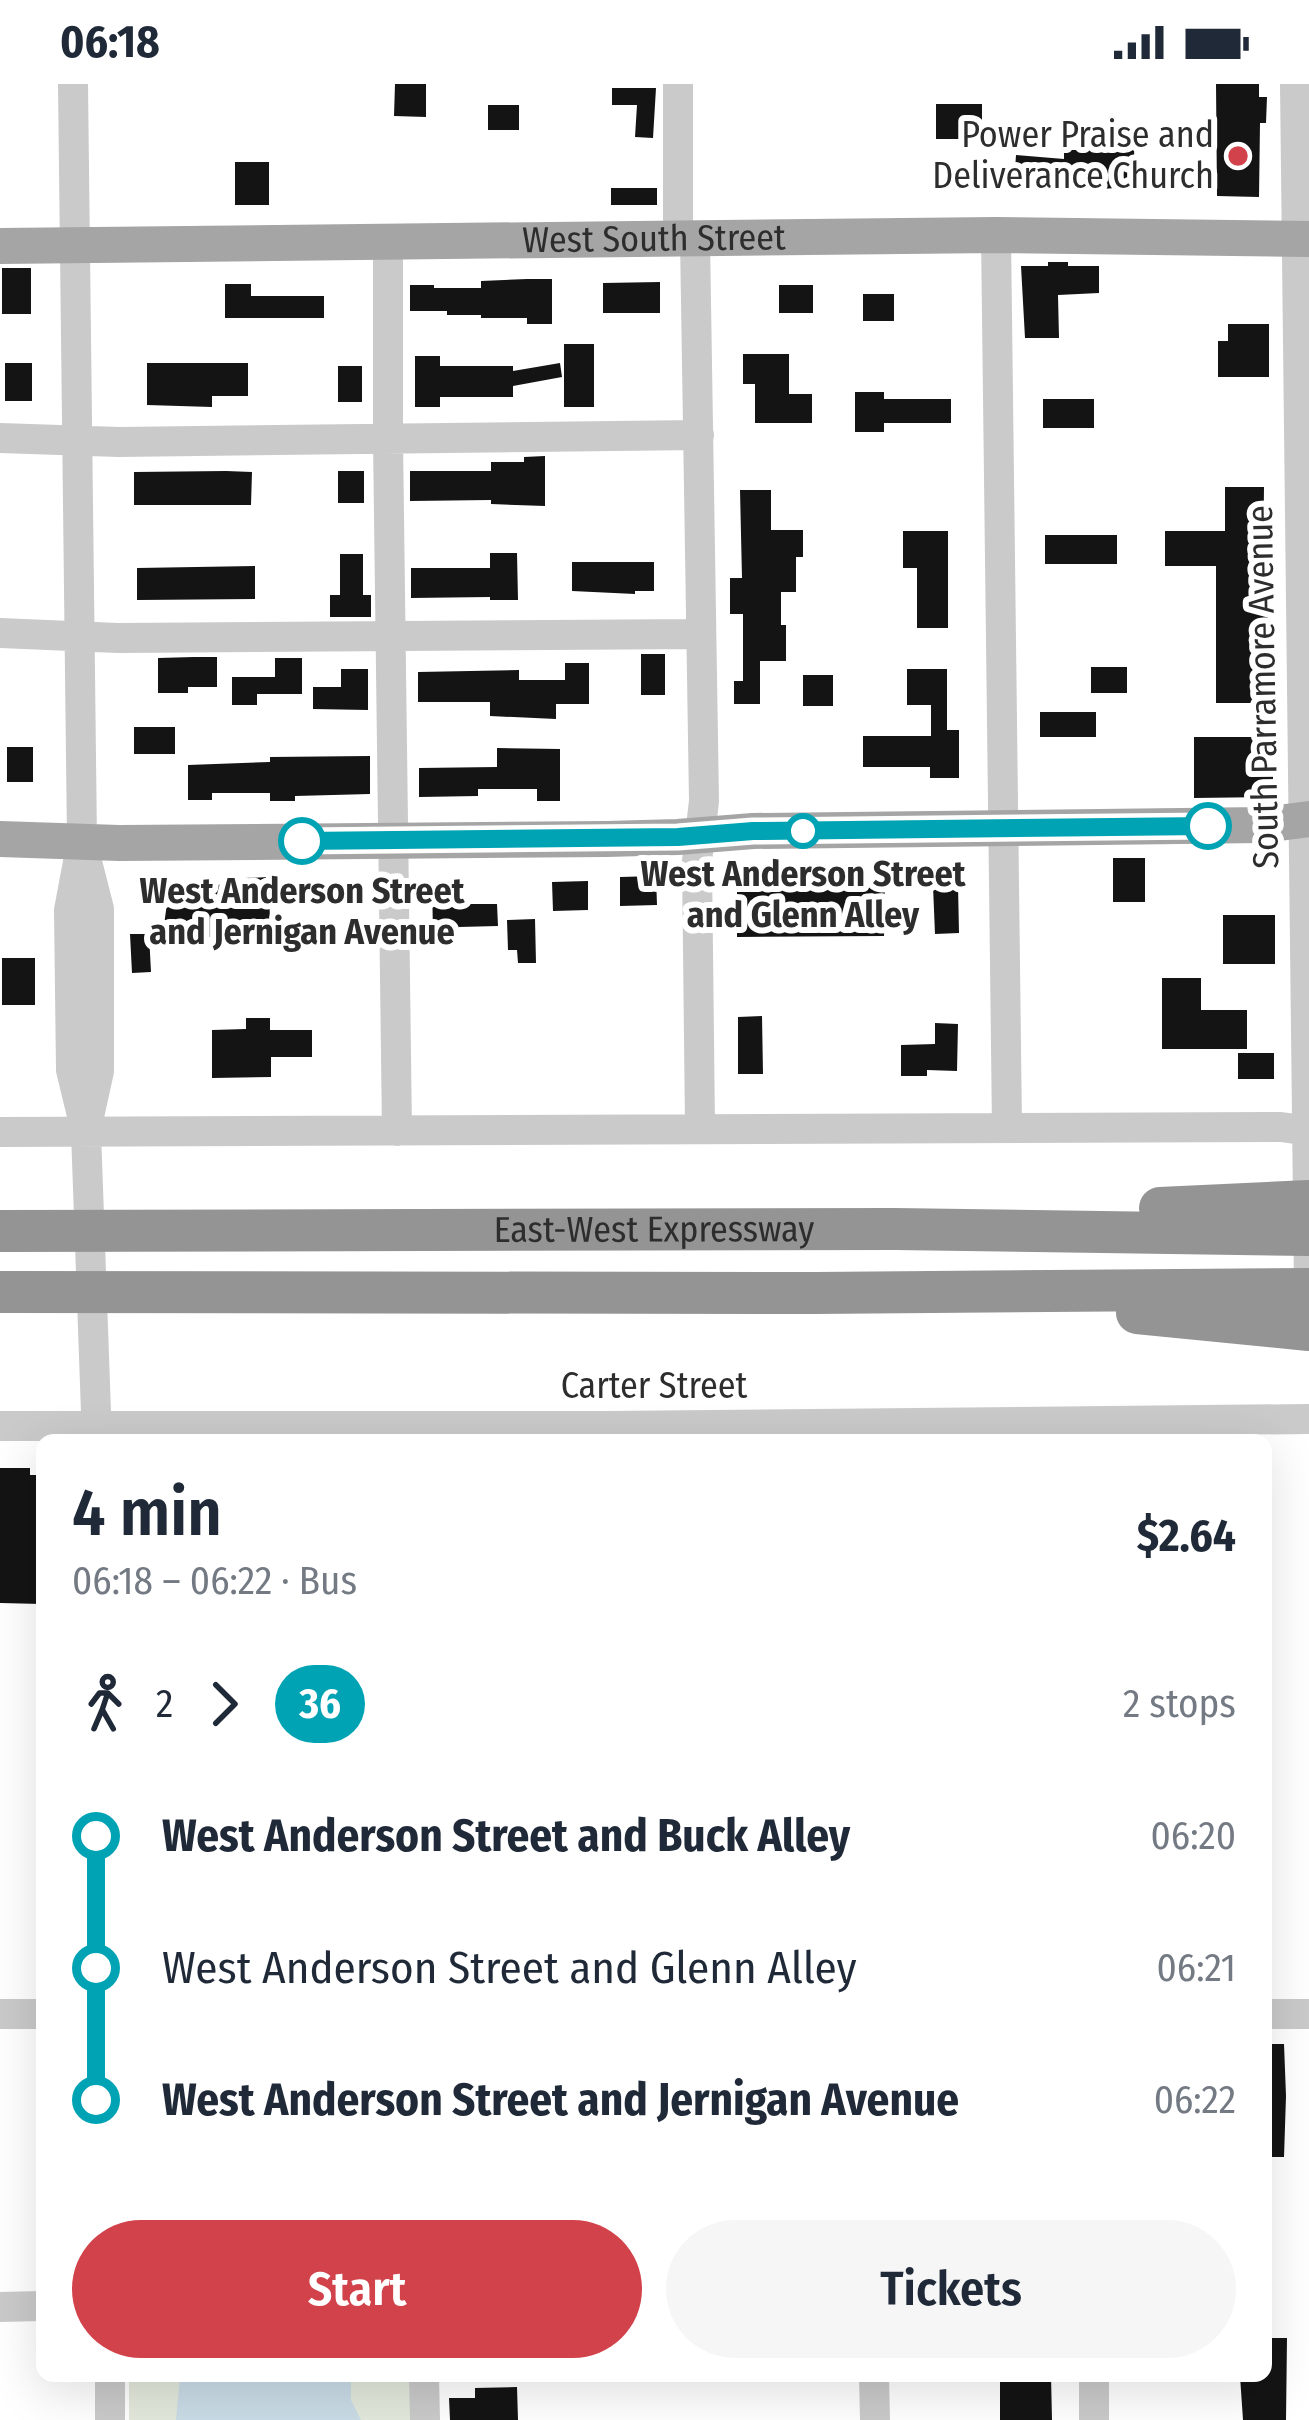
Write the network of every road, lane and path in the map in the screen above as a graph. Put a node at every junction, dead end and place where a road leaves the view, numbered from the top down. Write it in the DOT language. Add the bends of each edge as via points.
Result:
graph roads {
  1 [pos="73,84"];
  2 [pos="678,84"];
  3 [pos="1295,84"];
  4 [pos="996,236"];
  5 [pos="1302,238"];
  6 [pos="687,239"];
  7 [pos="388,244"];
  8 [pos="0,246"];
  9 [pos="74,247"];
  10 [pos="699,435"];
  11 [pos="0,438"];
  12 [pos="75,439"];
  13 [pos="388,439"];
  14 [pos="0,634"];
  15 [pos="700,634"];
  16 [pos="80,636"];
  17 [pos="391,637"];
  18 [pos="1307,819"];
  19 [pos="1001,828"];
  20 [pos="700,836"];
  21 [pos="0,838"];
  22 [pos="394,840"];
  23 [pos="82,841"];
  24 [pos="700,1127"];
  25 [pos="1007,1127"];
  26 [pos="398,1131"];
  27 [pos="1308,1131"];
  28 [pos="0,1132"];
  29 [pos="86,1132"];
  30 [pos="1309,1201"];
  31 [pos="895,1229"];
  32 [pos="16,1230"];
  33 [pos="1290,1235"];
  34 [pos="0,1292"];
  35 [pos="1294,1305"];
  36 [pos="1309,1419"];
  37 [pos="0,1426"];
  38 [pos="97,1433"];
  39 [pos="222,1433"];
  40 [pos="415,1433"];
  41 [pos="609,1433"];
  42 [pos="0,2014"];
  43 [pos="36,2014"];
  44 [pos="1272,2014"];
  45 [pos="1309,2014"];
  46 [pos="36,2306"];
  47 [pos="0,2307"];
  48 [pos="110,2382"];
  49 [pos="424,2382"];
  50 [pos="874,2382"];
  51 [pos="1094,2382"];
  52 [pos="110,2420"];
  53 [pos="424,2420"];
  54 [pos="875,2420"];
  55 [pos="1094,2420"];
  1 -- 9 [label="street"];
  2 -- 6 [label="street"];
  3 -- 5 [label="street, South Parramore Avenue"];
  4 -- 5 [label="main road, West South Street"];
  4 -- 6 [label="main road, West South Street"];
  4 -- 19 [label="street"];
  5 -- 18 [label="street, South Parramore Avenue"];
  6 -- 7 [label="main road, West South Street"];
  6 -- 10 [label="street"];
  7 -- 9 [label="main road, West South Street"];
  7 -- 13 [label="street"];
  8 -- 9 [label="main road, West South Street"];
  9 -- 12 [label="street"];
  10 -- 13 [label="street"];
  10 -- 15 [label="street"];
  11 -- 12 [label="street"];
  12 -- 13 [label="street"];
  12 -- 16 [label="street"];
  13 -- 17 [label="street"];
  14 -- 16 [label="street"];
  15 -- 17 [label="street"];
  15 -- 20 [label="street"];
  16 -- 17 [label="street"];
  16 -- 23 [label="street"];
  17 -- 22 [label="street"];
  18 -- 19 [label="main road"];
  18 -- 27 [label="street, South Parramore Avenue"];
  19 -- 20 [label="main road"];
  19 -- 25 [label="street"];
  20 -- 22 [label="main road"];
  20 -- 24 [label="street"];
  21 -- 23 [label="main road"];
  22 -- 23 [label="main road"];
  22 -- 26 [label="street"];
  23 -- 29 [label="street" via="99,909 99,1071"];
  24 -- 25 [label="street"];
  24 -- 26 [label="street"];
  25 -- 27 [label="street"];
  26 -- 29 [label="street"];
  27 -- 35 [label="street, South Parramore Avenue"];
  28 -- 29 [label="street"];
  29 -- 38 [label="street"];
  30 -- 31 [label="highway"];
  31 -- 32 [label="highway, East-West Expressway"];
  31 -- 33 [label="highway, East-West Expressway"];
  34 -- 35 [label="highway, East-West Expressway" via="963,1290"];
  36 -- 41 [label="street, Carter Street"];
  37 -- 38 [label="street, Carter Street"];
  38 -- 39 [label="street, Carter Street"];
  39 -- 40 [label="street, Carter Street"];
  40 -- 41 [label="street, Carter Street"];
  42 -- 43 [label="street"];
  44 -- 45 [label="street"];
  46 -- 47 [label="street"];
  48 -- 52 [label="street"];
  49 -- 53 [label="street"];
  50 -- 54 [label="street"];
  51 -- 55 [label="street"];
}
